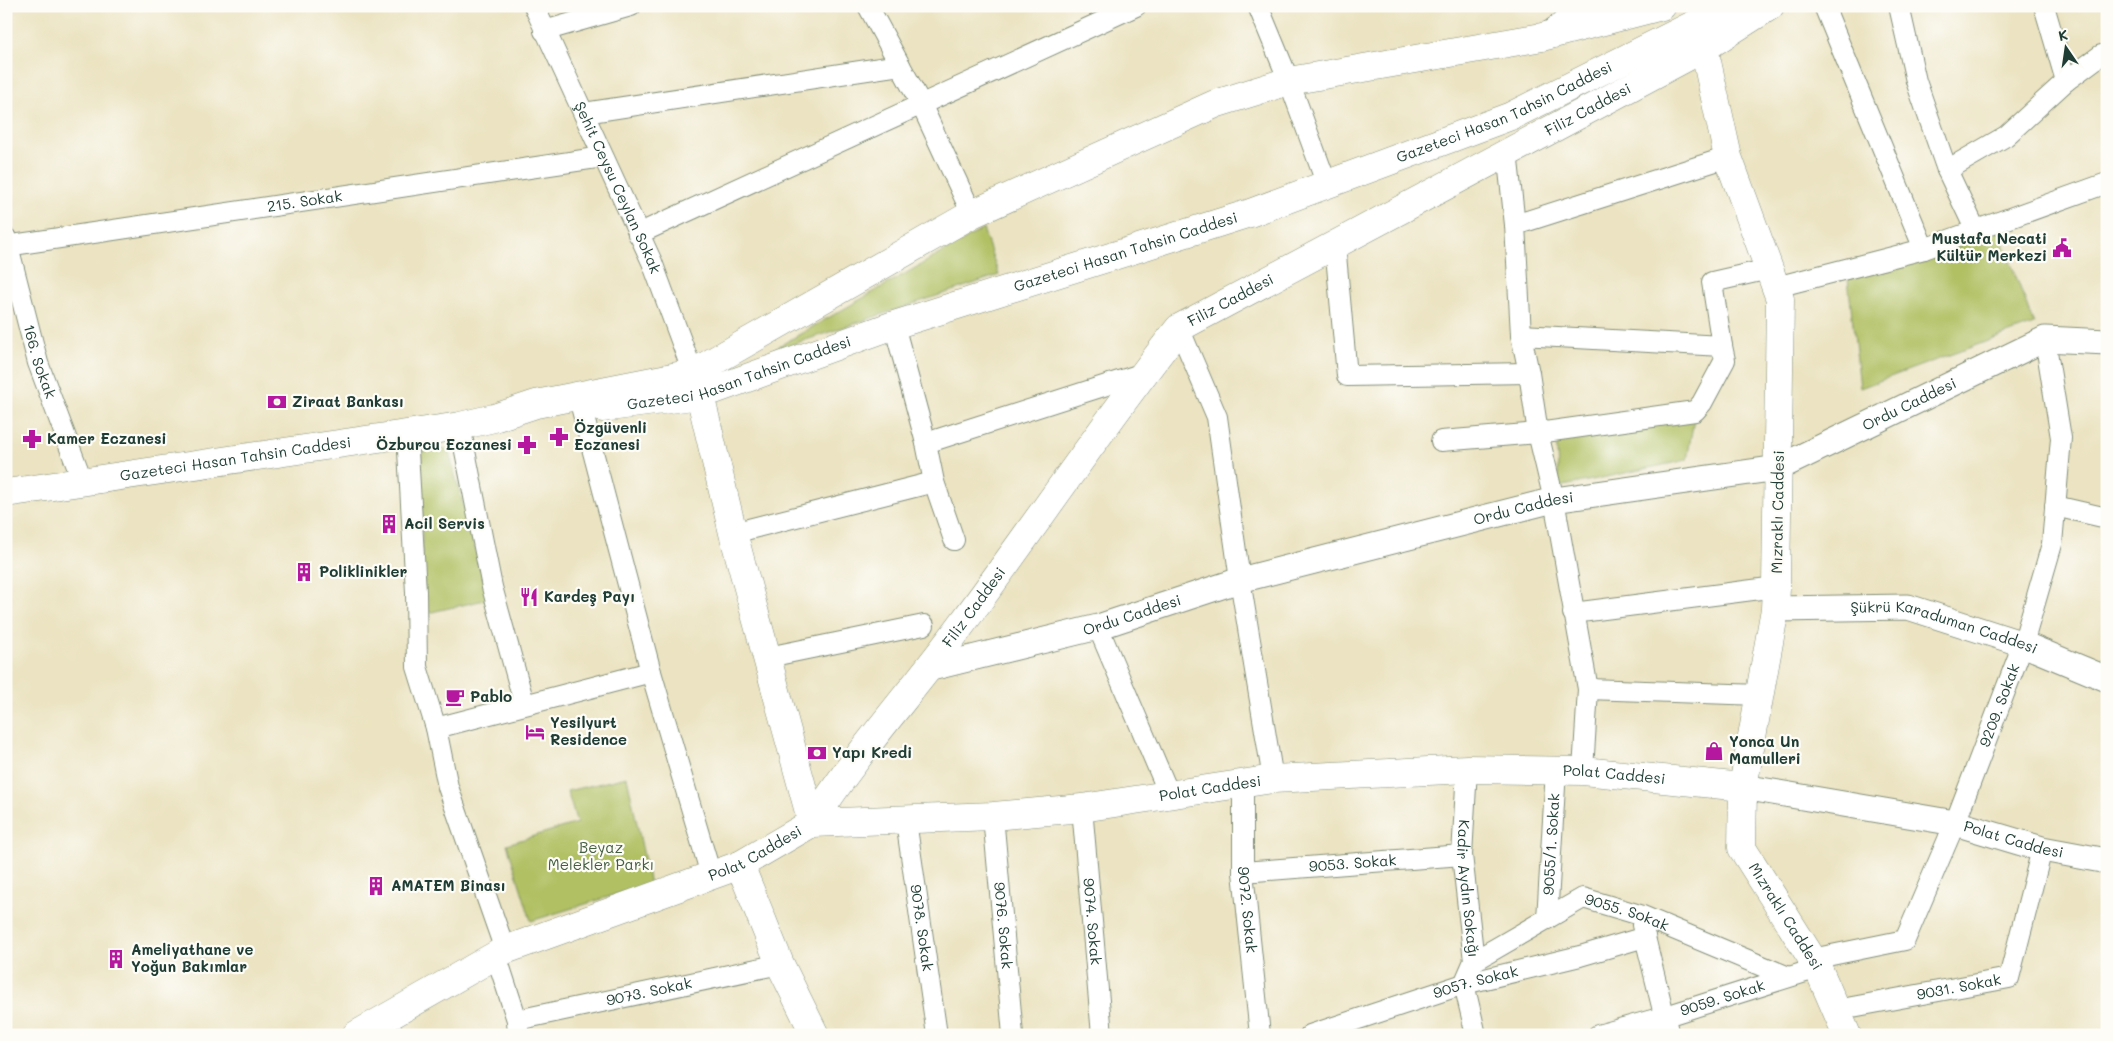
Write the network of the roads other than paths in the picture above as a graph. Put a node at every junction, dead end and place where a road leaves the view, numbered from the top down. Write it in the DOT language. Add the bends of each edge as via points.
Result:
graph roads {
  1 [pos="534,6"];
  2 [pos="631,6"];
  3 [pos="868,6"];
  4 [pos="1136,6"];
  5 [pos="1258,6"];
  6 [pos="1582,6"];
  7 [pos="1662,6"];
  8 [pos="1770,6"];
  9 [pos="1824,6"];
  10 [pos="1899,6"];
  11 [pos="2044,6"];
  12 [pos="1730,7"];
  13 [pos="544,31"];
  14 [pos="1542,38"];
  15 [pos="1704,48"];
  16 [pos="2107,54"];
  17 [pos="900,65"];
  18 [pos="1289,81"];
  19 [pos="2066,81"];
  20 [pos="920,104"];
  21 [pos="584,114"];
  22 [pos="1507,152"];
  23 [pos="1728,156"];
  24 [pos="603,157"];
  25 [pos="1947,170"];
  26 [pos="2107,182"];
  27 [pos="1327,185"];
  28 [pos="972,214"];
  29 [pos="1515,225"];
  30 [pos="1975,229"];
  31 [pos="638,234"];
  32 [pos="7,243"];
  33 [pos="1335,244"];
  34 [pos="1924,249"];
  35 [pos="1772,278"];
  36 [pos="894,325"];
  37 [pos="1179,328"];
  38 [pos="1521,335"];
  39 [pos="2045,339"];
  40 [pos="2107,342"];
  41 [pos="1722,346"];
  42 [pos="1144,373"];
  43 [pos="1529,373"];
  44 [pos="696,384"];
  45 [pos="582,410"];
  46 [pos="494,418"];
  47 [pos="460,426"];
  48 [pos="407,433"];
  49 [pos="1538,433"];
  50 [pos="1441,441"];
  51 [pos="926,444"];
  52 [pos="1778,468"];
  53 [pos="82,480"];
  54 [pos="934,482"];
  55 [pos="6,493"];
  56 [pos="1554,500"];
  57 [pos="2055,506"];
  58 [pos="2107,518"];
  59 [pos="734,533"];
  60 [pos="954,540"];
  61 [pos="1240,580"];
  62 [pos="1776,598"];
  63 [pos="1573,613"];
  64 [pos="924,625"];
  65 [pos="1098,627"];
  66 [pos="2023,644"];
  67 [pos="768,657"];
  68 [pos="927,669"];
  69 [pos="651,672"];
  70 [pos="2107,679"];
  71 [pos="1588,690"];
  72 [pos="1760,695"];
  73 [pos="524,703"];
  74 [pos="436,728"];
  75 [pos="1467,769"];
  76 [pos="1556,770"];
  77 [pos="1583,771"];
  78 [pos="1273,779"];
  79 [pos="1243,785"];
  80 [pos="1743,786"];
  81 [pos="834,789"];
  82 [pos="1170,796"];
  83 [pos="1082,808"];
  84 [pos="994,816"];
  85 [pos="863,821"];
  86 [pos="906,821"];
  87 [pos="1955,823"];
  88 [pos="812,824"];
  89 [pos="2042,849"];
  90 [pos="1462,855"];
  91 [pos="2107,861"];
  92 [pos="740,865"];
  93 [pos="1243,872"];
  94 [pos="711,875"];
  95 [pos="1640,915"];
  96 [pos="1546,919"];
  97 [pos="1644,937"];
  98 [pos="501,952"];
  99 [pos="1474,961"];
  100 [pos="1815,963"];
  101 [pos="780,964"];
  102 [pos="1786,976"];
  103 [pos="1464,984"];
  104 [pos="1836,1010"];
  105 [pos="1666,1026"];
  106 [pos="518,1027"];
  107 [pos="356,1035"];
  108 [pos="815,1035"];
  109 [pos="937,1035"];
  110 [pos="1013,1035"];
  111 [pos="1102,1035"];
  112 [pos="1260,1035"];
  113 [pos="1310,1035"];
  114 [pos="1476,1035"];
  115 [pos="1598,1035"];
  116 [pos="1847,1035"];
  1 -- 13 [label="street, Şehit Ceysu Ceylan Sokak"];
  2 -- 13 [label="street"];
  3 -- 17 [label="street"];
  4 -- 20 [label="street"];
  5 -- 18 [label="street"];
  6 -- 14 [label="street"];
  7 -- 14 [label="main road, Gazeteci Hasan Tahsin Caddesi"];
  8 -- 15 [label="main road"];
  9 -- 34 [label="street"];
  10 -- 25 [label="street" via="1916,81"];
  11 -- 19 [label="street"];
  12 -- 15 [label="main road, Filiz Caddesi"];
  12 -- 27 [label="main road, Gazeteci Hasan Tahsin Caddesi" via="1511,116"];
  13 -- 21 [label="street, Şehit Ceysu Ceylan Sokak"];
  14 -- 18 [label="main road, Gazeteci Hasan Tahsin Caddesi"];
  15 -- 22 [label="main road, Filiz Caddesi"];
  15 -- 23 [label="main road, Mızraklı Caddesi"];
  16 -- 19 [label="street"];
  17 -- 20 [label="street"];
  17 -- 21 [label="street"];
  18 -- 27 [label="street"];
  18 -- 28 [label="main road, Gazeteci Hasan Tahsin Caddesi" via="1215,104"];
  19 -- 25 [label="street" via="2006,136"];
  20 -- 28 [label="street"];
  20 -- 31 [label="street"];
  21 -- 24 [label="street, Şehit Ceysu Ceylan Sokak"];
  22 -- 29 [label="street"];
  22 -- 33 [label="main road, Filiz Caddesi"];
  23 -- 29 [label="street"];
  23 -- 35 [label="main road, Mızraklı Caddesi"];
  24 -- 31 [label="street, Şehit Ceysu Ceylan Sokak"];
  24 -- 32 [label="street, 215. Sokak"];
  25 -- 30 [label="street"];
  26 -- 30 [label="street"];
  27 -- 36 [label="main road, Gazeteci Hasan Tahsin Caddesi" via="1250,213"];
  28 -- 44 [label="main road, Gazeteci Hasan Tahsin Caddesi"];
  29 -- 38 [label="street"];
  30 -- 34 [label="street"];
  31 -- 44 [label="street, Şehit Ceysu Ceylan Sokak" via="652,262"];
  32 -- 53 [label="street, 166. Sokak" via="38,363"];
  33 -- 37 [label="main road, Filiz Caddesi"];
  33 -- 43 [label="street" via="1347,376"];
  34 -- 35 [label="street"];
  35 -- 41 [label="street" via="1712,282"];
  35 -- 52 [label="main road, Mızraklı Caddesi" via="1780,299"];
  36 -- 44 [label="main road, Gazeteci Hasan Tahsin Caddesi"];
  36 -- 51 [label="street"];
  37 -- 42 [label="main road, Filiz Caddesi"];
  37 -- 61 [label="street" via="1217,417"];
  38 -- 41 [label="street"];
  38 -- 43 [label="street"];
  39 -- 40 [label="street, Ordu Caddesi"];
  39 -- 52 [label="street, Ordu Caddesi"];
  39 -- 57 [label="street, 9209. Sokak" via="2061,438"];
  41 -- 49 [label="street" via="1725,360 1695,410"];
  42 -- 51 [label="street"];
  42 -- 68 [label="main road, Filiz Caddesi"];
  43 -- 49 [label="street"];
  44 -- 45 [label="main road, Gazeteci Hasan Tahsin Caddesi"];
  44 -- 46 [label="main road, Gazeteci Hasan Tahsin Caddesi" via="536,404"];
  44 -- 59 [label="main road"];
  45 -- 46 [label="main road, Gazeteci Hasan Tahsin Caddesi" via="540,420"];
  45 -- 69 [label="street"];
  46 -- 47 [label="main road, Gazeteci Hasan Tahsin Caddesi"];
  47 -- 48 [label="main road, Gazeteci Hasan Tahsin Caddesi"];
  47 -- 73 [label="street" via="492,587"];
  48 -- 53 [label="main road, Gazeteci Hasan Tahsin Caddesi"];
  48 -- 74 [label="street" via="417,667"];
  49 -- 50 [label="street"];
  49 -- 56 [label="street"];
  51 -- 54 [label="street"];
  52 -- 56 [label="street, Ordu Caddesi"];
  52 -- 62 [label="main road, Mızraklı Caddesi"];
  53 -- 55 [label="main road, Gazeteci Hasan Tahsin Caddesi"];
  54 -- 59 [label="street"];
  54 -- 60 [label="street"];
  56 -- 61 [label="street, Ordu Caddesi"];
  56 -- 63 [label="street"];
  57 -- 58 [label="street"];
  57 -- 66 [label="street, 9209. Sokak" via="2052,544"];
  59 -- 67 [label="main road"];
  61 -- 65 [label="street, Ordu Caddesi"];
  61 -- 78 [label="street"];
  62 -- 63 [label="street"];
  62 -- 66 [label="street, Şükrü Karaduman Caddesi" via="1908,608"];
  62 -- 72 [label="main road, Mızraklı Caddesi"];
  63 -- 71 [label="street"];
  64 -- 67 [label="street"];
  65 -- 68 [label="street, Ordu Caddesi"];
  65 -- 82 [label="street"];
  66 -- 70 [label="street, Şükrü Karaduman Caddesi"];
  66 -- 87 [label="street, 9209. Sokak"];
  67 -- 88 [label="main road"];
  68 -- 81 [label="main road, Filiz Caddesi"];
  69 -- 73 [label="street"];
  69 -- 94 [label="street"];
  71 -- 72 [label="street"];
  71 -- 77 [label="street"];
  72 -- 80 [label="main road, Mızraklı Caddesi"];
  73 -- 74 [label="street"];
  74 -- 98 [label="street" via="448,786"];
  75 -- 76 [label="main road, Polat Caddesi"];
  75 -- 78 [label="main road, Polat Caddesi"];
  75 -- 90 [label="street, Kadir Aydın Sokağı"];
  76 -- 77 [label="main road, Polat Caddesi"];
  76 -- 96 [label="street, 9055/1. Sokak"];
  77 -- 80 [label="main road, Polat Caddesi"];
  78 -- 79 [label="main road, Polat Caddesi"];
  79 -- 82 [label="main road, Polat Caddesi"];
  79 -- 93 [label="street, 9072. Sokak"];
  80 -- 87 [label="street, Polat Caddesi"];
  80 -- 100 [label="main road, Mızraklı Caddesi" via="1742,848"];
  81 -- 85 [label="main road" via="832,808"];
  81 -- 88 [label="main road, Filiz Caddesi"];
  82 -- 83 [label="main road, Polat Caddesi"];
  83 -- 84 [label="main road, Polat Caddesi"];
  83 -- 111 [label="street, 9074. Sokak"];
  84 -- 86 [label="main road, Polat Caddesi"];
  84 -- 110 [label="street, 9076. Sokak"];
  85 -- 86 [label="main road, Polat Caddesi"];
  85 -- 88 [label="main road, Polat Caddesi"];
  86 -- 109 [label="street, 9078. Sokak"];
  87 -- 89 [label="street, Polat Caddesi"];
  87 -- 100 [label="street, 9209. Sokak" via="1905,940"];
  88 -- 92 [label="main road, Polat Caddesi"];
  89 -- 91 [label="street, Polat Caddesi"];
  89 -- 104 [label="street, 9031. Sokak" via="2009,978"];
  90 -- 93 [label="street, 9053. Sokak"];
  90 -- 99 [label="street, Kadir Aydın Sokağı"];
  92 -- 94 [label="main road, Polat Caddesi"];
  92 -- 101 [label="main road"];
  93 -- 112 [label="street, 9072. Sokak"];
  94 -- 98 [label="main road, Polat Caddesi"];
  95 -- 96 [label="street, 9055. Sokak" via="1583,898"];
  95 -- 97 [label="street"];
  95 -- 102 [label="street, 9055. Sokak"];
  96 -- 99 [label="street, 9055. Sokak"];
  97 -- 103 [label="street, 9057. Sokak"];
  97 -- 105 [label="street"];
  98 -- 106 [label="street"];
  98 -- 107 [label="main road, Polat Caddesi"];
  99 -- 103 [label="street, Kadir Aydın Sokağı"];
  100 -- 102 [label="street, 9059. Sokak"];
  100 -- 104 [label="main road, Mızraklı Caddesi"];
  101 -- 106 [label="street, 9073. Sokak"];
  101 -- 108 [label="main road"];
  102 -- 105 [label="street, 9059. Sokak"];
  103 -- 113 [label="street, 9057. Sokak"];
  103 -- 114 [label="street"];
  104 -- 116 [label="main road, Mızraklı Caddesi"];
  105 -- 115 [label="street, 9059. Sokak"];
}
